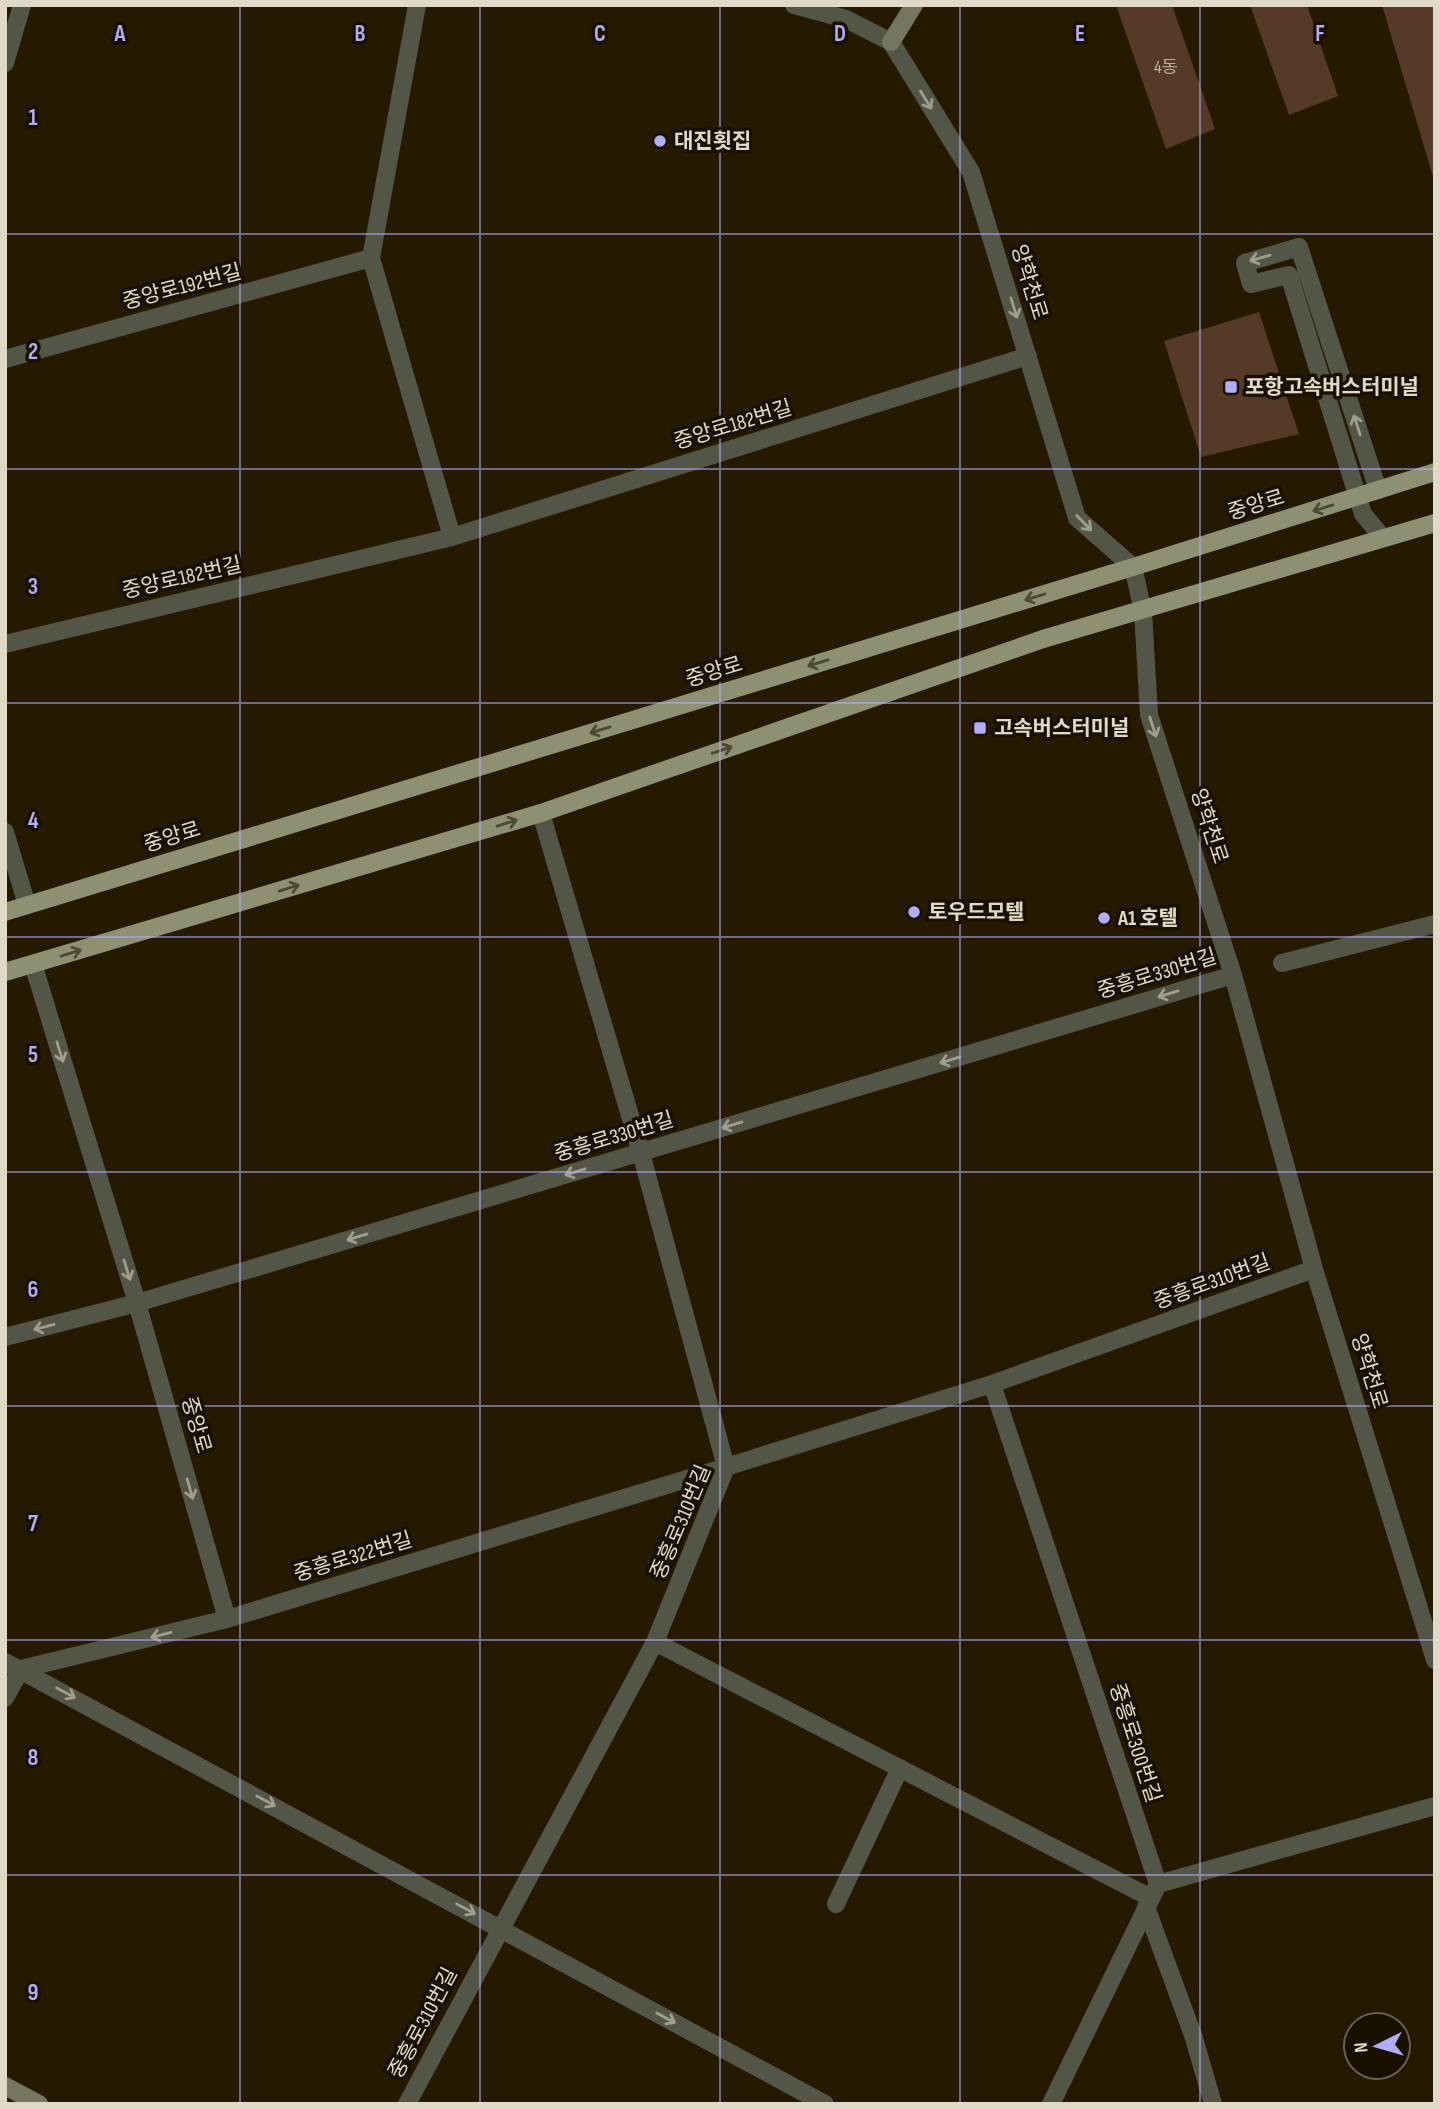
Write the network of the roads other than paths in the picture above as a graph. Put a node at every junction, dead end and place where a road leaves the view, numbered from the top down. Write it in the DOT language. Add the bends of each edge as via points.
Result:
graph roads {
  1 [pos="22,5"];
  2 [pos="417,5"];
  3 [pos="794,5"];
  4 [pos="914,5"];
  5 [pos="891,42"];
  6 [pos="5,63"];
  7 [pos="371,258"];
  8 [pos="1028,356"];
  9 [pos="5,359"];
  10 [pos="1435,472"];
  11 [pos="1378,490"];
  12 [pos="1358,496"];
  13 [pos="1435,523"];
  14 [pos="452,537"];
  15 [pos="1383,538"];
  16 [pos="1133,567"];
  17 [pos="1143,611"];
  18 [pos="5,643"];
  19 [pos="541,813"];
  20 [pos="5,832"];
  21 [pos="27,905"];
  22 [pos="5,912"];
  23 [pos="1435,924"];
  24 [pos="1282,963"];
  25 [pos="33,964"];
  26 [pos="5,972"];
  27 [pos="1233,975"];
  28 [pos="641,1153"];
  29 [pos="1314,1269"];
  30 [pos="137,1303"];
  31 [pos="5,1337"];
  32 [pos="992,1384"];
  33 [pos="726,1467"];
  34 [pos="227,1619"];
  35 [pos="655,1642"];
  36 [pos="1435,1660"];
  37 [pos="13,1665"];
  38 [pos="5,1698"];
  39 [pos="900,1768"];
  40 [pos="1435,1806"];
  41 [pos="1152,1896"];
  42 [pos="836,1904"];
  43 [pos="500,1927"];
  44 [pos="5,2085"];
  45 [pos="39,2104"];
  46 [pos="407,2104"];
  47 [pos="825,2104"];
  48 [pos="1051,2104"];
  49 [pos="1213,2104"];
  1 -- 6 [label="street"];
  2 -- 7 [label="street"];
  3 -- 5 [label="street" via="846,19"];
  4 -- 5 [label="main road"];
  5 -- 8 [label="street, 양학천로, one-way" via="971,173"];
  7 -- 9 [label="street, 중앙로192번길"];
  7 -- 14 [label="street"];
  8 -- 14 [label="street, 중앙로182번길"];
  8 -- 16 [label="street, 양학천로, one-way" via="1077,518"];
  10 -- 11 [label="main road, 중앙로"];
  11 -- 12 [label="main road, 중앙로"];
  11 -- 12 [label="street, one-way" via="1299,247 1245,263 1251,284 1289,275"];
  12 -- 15 [label="street" via="1363,514"];
  12 -- 16 [label="main road, 중앙로, one-way"];
  13 -- 15 [label="main road"];
  14 -- 18 [label="street, 중앙로182번길"];
  15 -- 17 [label="main road"];
  16 -- 17 [label="street, 양학천로"];
  16 -- 21 [label="main road, 중앙로, one-way"];
  19 -- 17 [label="main road, one-way" via="1043,639"];
  17 -- 27 [label="street, 양학천로, one-way" via="1149,715"];
  25 -- 19 [label="main road, one-way"];
  19 -- 28 [label="street"];
  20 -- 21 [label="street"];
  21 -- 22 [label="main road, 중앙로"];
  23 -- 24 [label="street"];
  25 -- 26 [label="main road"];
  25 -- 30 [label="street, 중앙로, one-way"];
  27 -- 28 [label="street, 중흥로330번길, one-way"];
  27 -- 29 [label="street, 양학천로"];
  28 -- 30 [label="street, 중흥로330번길, one-way"];
  28 -- 33 [label="street"];
  29 -- 32 [label="street, 중흥로310번길"];
  29 -- 36 [label="street, 양학천로"];
  30 -- 31 [label="street, 중흥로330번길, one-way"];
  30 -- 34 [label="street, 중앙로, one-way"];
  32 -- 33 [label="street, 중흥로310번길"];
  32 -- 41 [label="street, 중흥로300번길"];
  33 -- 34 [label="street, 중흥로322번길"];
  33 -- 35 [label="street, 중흥로310번길"];
  34 -- 37 [label="street, 중흥로322번길, one-way"];
  35 -- 39 [label="street"];
  35 -- 43 [label="street, 중흥로310번길"];
  37 -- 38 [label="street"];
  37 -- 43 [label="street, one-way"];
  39 -- 41 [label="street"];
  39 -- 42 [label="street"];
  40 -- 41 [label="street"];
  41 -- 48 [label="street"];
  41 -- 49 [label="street, 중흥로300번길"];
  43 -- 46 [label="street, 중흥로310번길"];
  43 -- 47 [label="street, one-way"];
  44 -- 45 [label="main road"];
}
